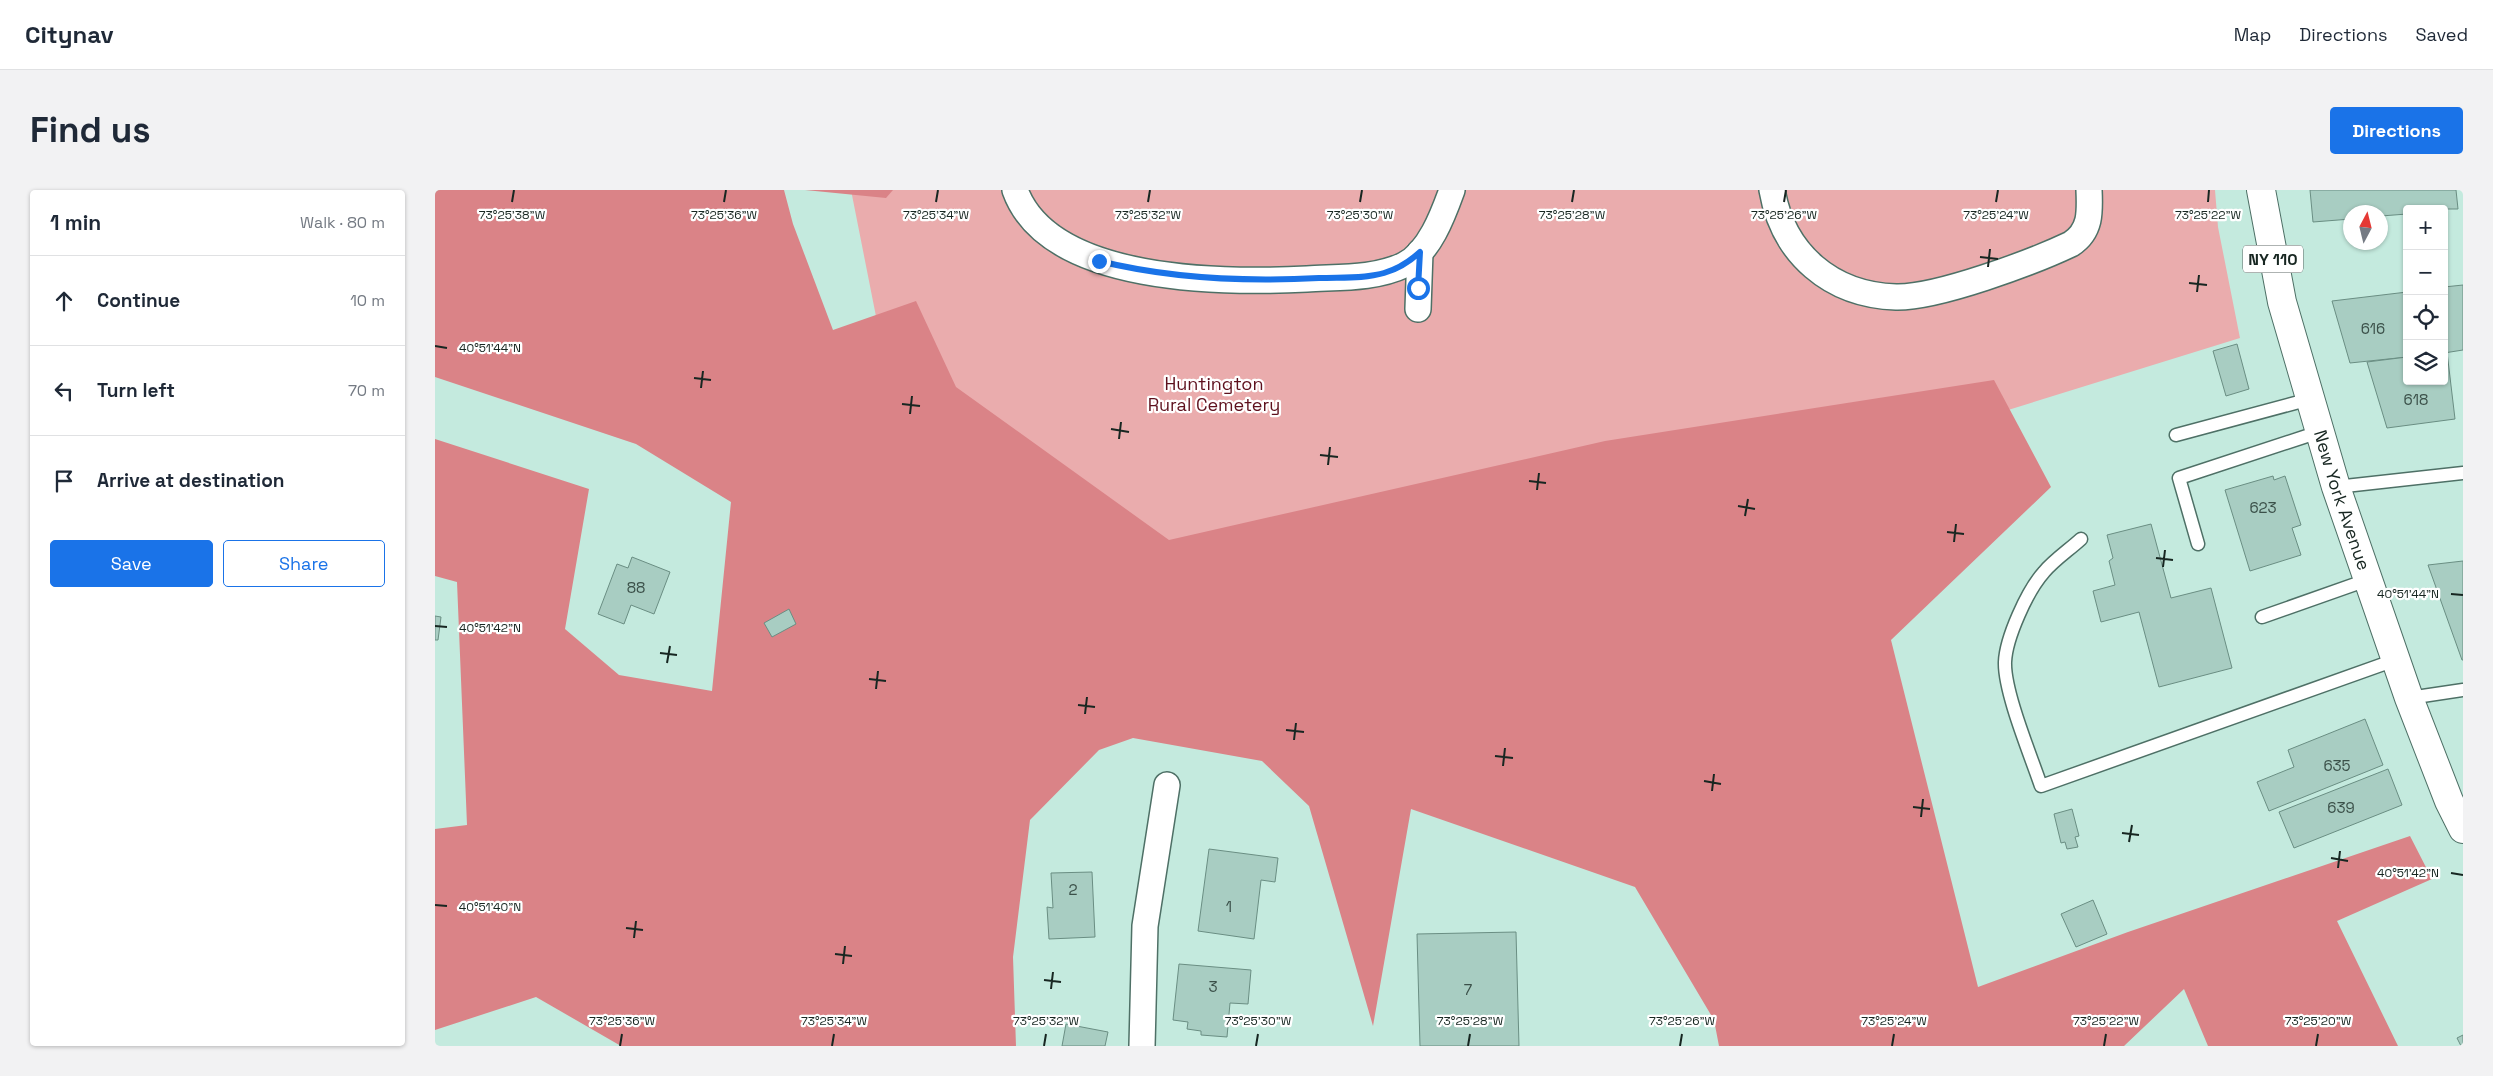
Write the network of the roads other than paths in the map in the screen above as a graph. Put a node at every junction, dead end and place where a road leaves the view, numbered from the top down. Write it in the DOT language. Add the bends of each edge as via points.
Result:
graph roads {
  1 [pos="1015,190"];
  2 [pos="1452,190"];
  3 [pos="1772,190"];
  4 [pos="2089,190"];
  5 [pos="2261,190"];
  6 [pos="1420,252"];
  7 [pos="1418,309"];
  8 [pos="2310,399"];
  9 [pos="2319,432"];
  10 [pos="2175,435"];
  11 [pos="2463,473"];
  12 [pos="2335,487"];
  13 [pos="2081,539"];
  14 [pos="2198,544"];
  15 [pos="2367,580"];
  16 [pos="2261,617"];
  17 [pos="2395,660"];
  18 [pos="2463,690"];
  19 [pos="2409,698"];
  20 [pos="1167,785"];
  21 [pos="2456,800"];
  22 [pos="2463,830"];
  23 [pos="1142,1046"];
  1 -- 6 [label="street" via="1046,233 1099,261 1136,270 1225,279 1343,277 1383,273 1405,265"];
  2 -- 6 [label="street"];
  3 -- 4 [label="street" via="1781,224 1803,257 1818,271 1852,289 1898,297 1941,290 2071,244 2081,238 2086,229"];
  5 -- 8 [label="main road, New York Avenue / NY 110" via="2282,302"];
  6 -- 7 [label="street"];
  8 -- 9 [label="main road, New York Avenue / NY 110"];
  8 -- 10 [label="lane"];
  9 -- 12 [label="main road, New York Avenue / NY 110"];
  9 -- 14 [label="lane" via="2179,478"];
  11 -- 12 [label="lane"];
  12 -- 15 [label="main road, New York Avenue / NY 110"];
  13 -- 17 [label="lane" via="2043,573 2017,617 2007,644 2007,683 2041,786"];
  15 -- 16 [label="lane"];
  15 -- 17 [label="main road, New York Avenue / NY 110"];
  17 -- 19 [label="main road, New York Avenue / NY 110"];
  18 -- 19 [label="lane"];
  19 -- 21 [label="main road, New York Avenue / NY 110"];
  20 -- 23 [label="street" via="1145,926"];
  21 -- 22 [label="main road, New York Avenue / NY 110"];
}
